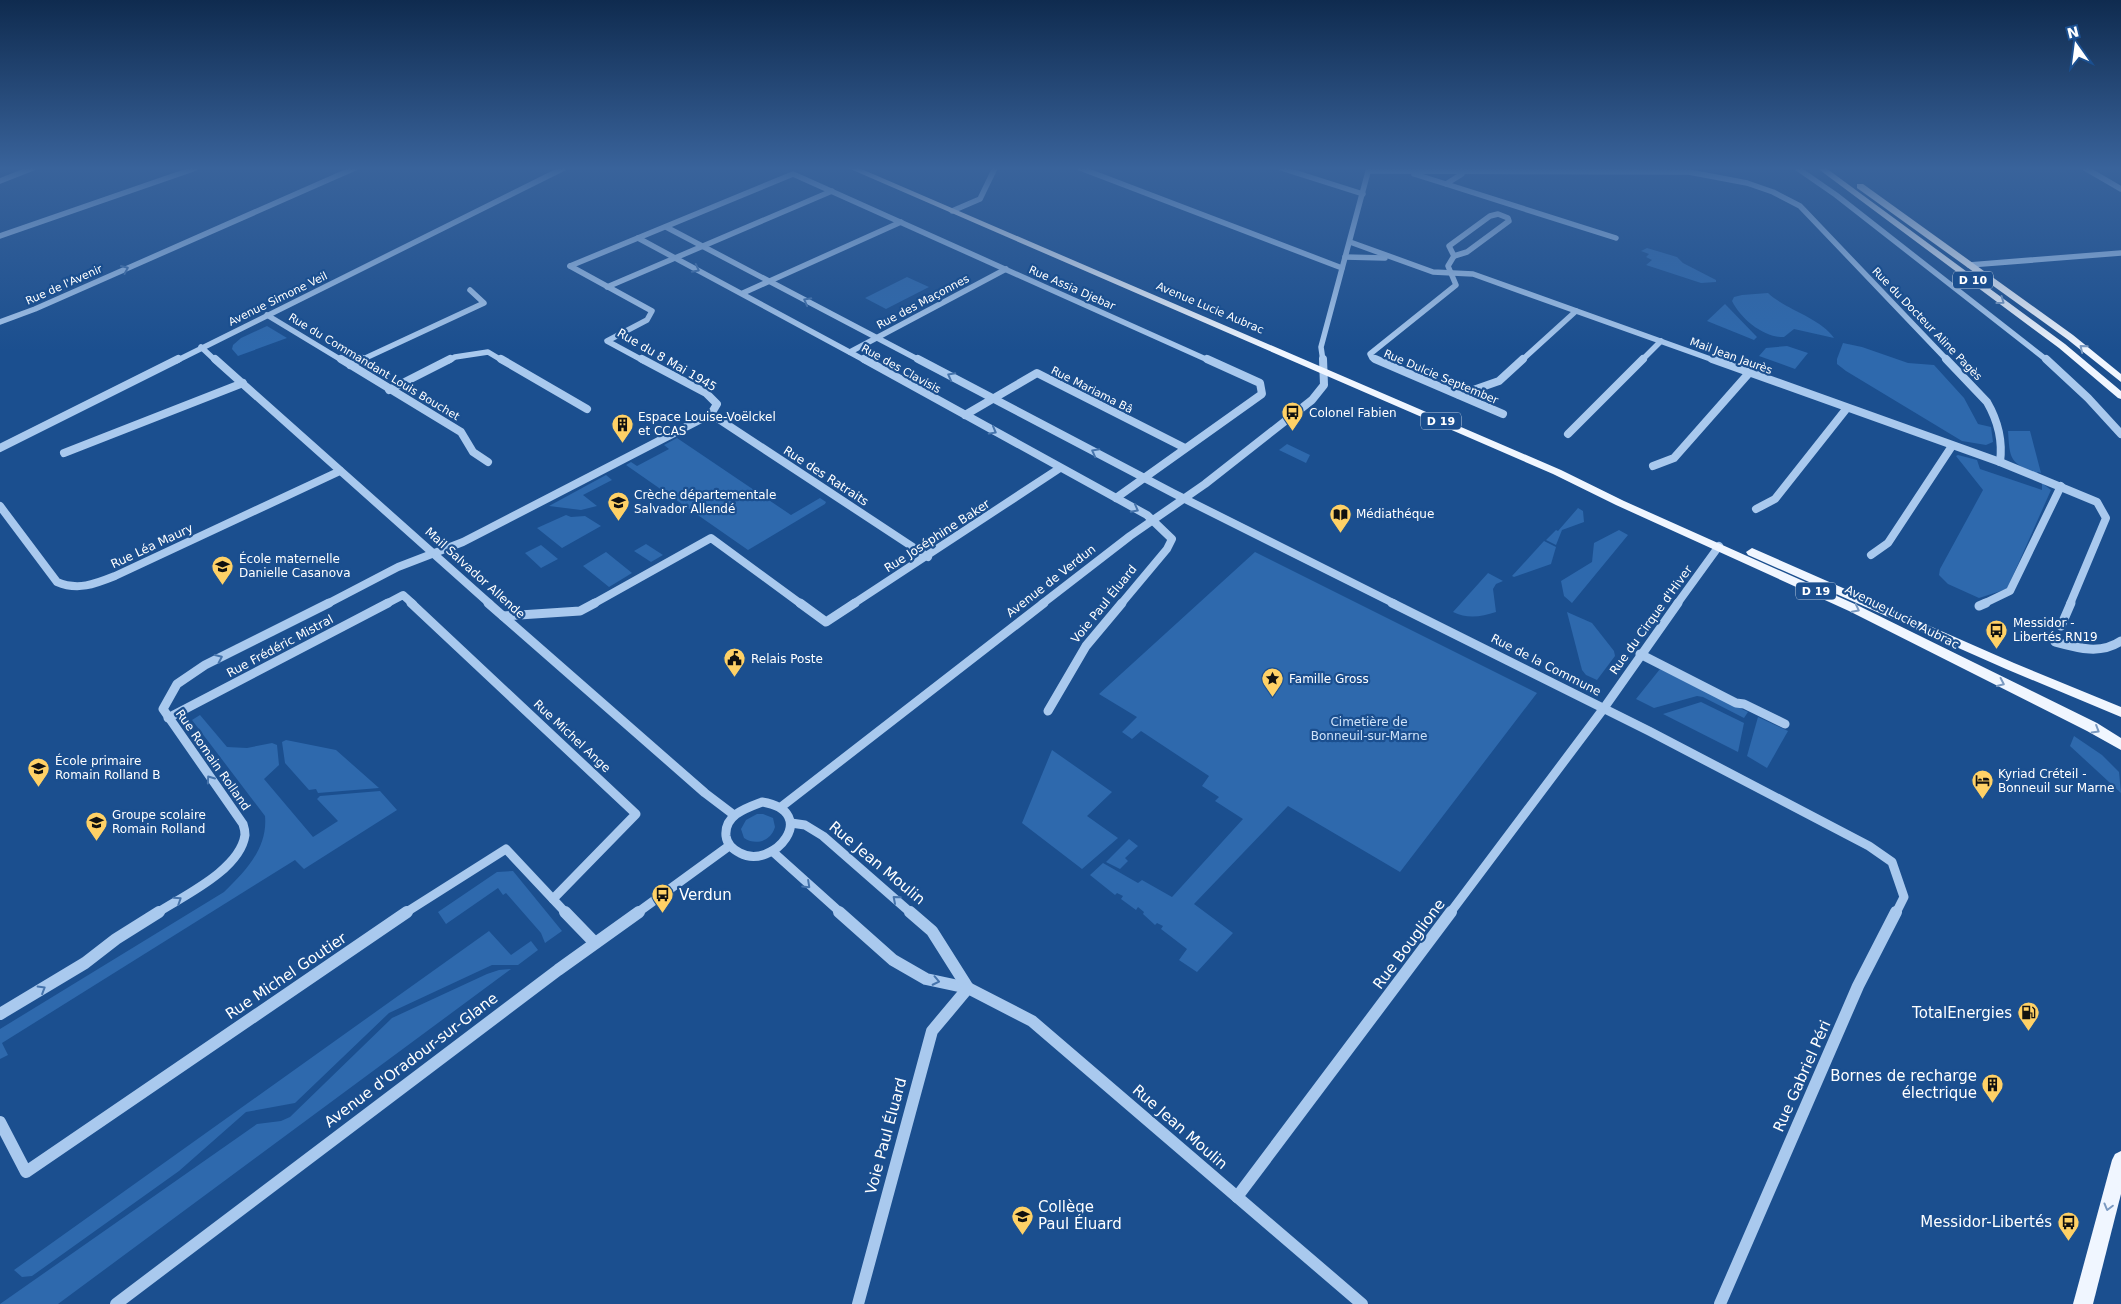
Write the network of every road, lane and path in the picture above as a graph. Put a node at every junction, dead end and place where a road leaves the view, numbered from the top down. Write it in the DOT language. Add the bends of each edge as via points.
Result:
graph roads {
  1 [pos="21,229"];
  2 [pos="217,229"];
  3 [pos="441,229"];
  4 [pos="661,229"];
  5 [pos="670,229"];
  6 [pos="743,229"];
  7 [pos="886,229"];
  8 [pos="916,229"];
  9 [pos="993,229"];
  10 [pos="1239,229"];
  11 [pos="1354,229"];
  12 [pos="1472,229"];
  13 [pos="1498,229"];
  14 [pos="1587,229"];
  15 [pos="1822,229"];
  16 [pos="1880,229"];
  17 [pos="1904,229"];
  18 [pos="1920,229"];
  19 [pos="0,236"];
  20 [pos="638,238"];
  21 [pos="1616,238"];
  22 [pos="1350,242"];
  23 [pos="703,246"];
  24 [pos="2121,253"];
  25 [pos="1454,256"];
  26 [pos="1345,257"];
  27 [pos="675,258"];
  28 [pos="1392,258"];
  29 [pos="1970,265"];
  30 [pos="570,266"];
  31 [pos="1342,268"];
  32 [pos="1006,269"];
  33 [pos="1451,273"];
  34 [pos="769,281"];
  35 [pos="607,287"];
  36 [pos="470,290"];
  37 [pos="743,293"];
  38 [pos="1576,311"];
  39 [pos="267,315"];
  40 [pos="0,322"];
  41 [pos="877,338"];
  42 [pos="1661,341"];
  43 [pos="201,347"];
  44 [pos="850,352"];
  45 [pos="350,365"];
  46 [pos="1324,370"];
  47 [pos="1749,373"];
  48 [pos="2121,379"];
  49 [pos="243,384"];
  50 [pos="388,390"];
  51 [pos="1459,395"];
  52 [pos="2121,396"];
  53 [pos="994,399"];
  54 [pos="1847,408"];
  55 [pos="586,410"];
  56 [pos="711,414"];
  57 [pos="1503,414"];
  58 [pos="965,415"];
  59 [pos="1568,434"];
  60 [pos="2121,434"];
  61 [pos="1952,446"];
  62 [pos="0,448"];
  63 [pos="1185,448"];
  64 [pos="64,453"];
  65 [pos="488,462"];
  66 [pos="2000,462"];
  67 [pos="1652,466"];
  68 [pos="1060,468"];
  69 [pos="340,471"];
  70 [pos="1557,472"];
  71 [pos="1144,478"];
  72 [pos="2061,486"];
  73 [pos="1116,498"];
  74 [pos="1185,498"];
  75 [pos="0,506"];
  76 [pos="1756,509"];
  77 [pos="1154,520"];
  78 [pos="1719,546"];
  79 [pos="434,553"];
  80 [pos="1871,555"];
  81 [pos="928,557"];
  82 [pos="403,595"];
  83 [pos="1979,606"];
  84 [pos="503,616"];
  85 [pos="2061,626"];
  86 [pos="2121,641"];
  87 [pos="2055,642"];
  88 [pos="1640,654"];
  89 [pos="1604,708"];
  90 [pos="1048,711"];
  91 [pos="2121,712"];
  92 [pos="168,718"];
  93 [pos="1786,724"];
  94 [pos="2121,745"];
  95 [pos="781,807"];
  96 [pos="734,815"];
  97 [pos="791,823"];
  98 [pos="729,846"];
  99 [pos="772,851"];
  100 [pos="1892,862"];
  101 [pos="553,899"];
  102 [pos="595,943"];
  103 [pos="968,988"];
  104 [pos="0,1014"];
  105 [pos="0,1122"];
  106 [pos="2121,1160"];
  107 [pos="1237,1197"];
  108 [pos="116,1304"];
  109 [pos="858,1304"];
  110 [pos="1362,1304"];
  111 [pos="1720,1304"];
  112 [pos="2083,1304"];
  1 -- 19 [label="street"];
  40 -- 2 [label="street, Rue de l'Avenir, one-way"];
  3 -- 39 [label="street, Avenue Simone Veil"];
  4 -- 20 [label="street"];
  5 -- 23 [label="street, Rue des Clavisis"];
  6 -- 23 [label="street"];
  7 -- 34 [label="street"];
  8 -- 32 [label="street, Rue Assia Djebar"];
  9 -- 46 [label="main road, Avenue Lucie Aubrac / D 19"];
  10 -- 31 [label="street"];
  11 -- 22 [label="street"];
  12 -- 25 [label="street" via="1449,246"];
  13 -- 25 [label="street" via="1466,252"];
  14 -- 21 [label="street"];
  15 -- 66 [label="street, Rue du Docteur Aline Pagès" via="1987,402 1996,415 2001,438"];
  16 -- 60 [label="street" via="2036,350"];
  17 -- 52 [label="main road, D 10, one-way" via="2062,346"];
  18 -- 29 [label="main road, D 10"];
  20 -- 27 [label="street, Rue des Clavisis"];
  20 -- 30 [label="street"];
  22 -- 26 [label="street"];
  22 -- 28 [label="street, Mail Jean Jaurès"];
  23 -- 27 [label="street"];
  23 -- 34 [label="street, Rue des Clavisis"];
  24 -- 29 [label="street"];
  25 -- 33 [label="street" via="1448,266"];
  26 -- 28 [label="street, Mail Jean Jaurès"];
  26 -- 31 [label="street"];
  27 -- 35 [label="street"];
  27 -- 37 [label="street, Rue des Clavisis, one-way"];
  28 -- 33 [label="street, Mail Jean Jaurès" via="1432,272"];
  48 -- 29 [label="main road, D 10, one-way" via="2070,337"];
  30 -- 35 [label="street, Rue du 8 Mai 1945"];
  31 -- 46 [label="street" via="1320,347"];
  32 -- 41 [label="street, Rue des Maçonnes"];
  32 -- 63 [label="street, Rue Assia Djebar" via="1260,383 1262,394"];
  33 -- 38 [label="street, Mail Jean Jaurès" via="1473,274"];
  33 -- 51 [label="street, Rue Dulcie September" via="1456,285 1370,354 1372,358"];
  34 -- 37 [label="street"];
  41 -- 34 [label="street, Rue des Clavisis, one-way"];
  35 -- 56 [label="street, Rue du 8 Mai 1945" via="652,311 647,320 607,341 706,393 717,404"];
  36 -- 45 [label="street" via="484,303"];
  37 -- 44 [label="street, Rue des Clavisis"];
  38 -- 42 [label="street, Mail Jean Jaurès"];
  38 -- 51 [label="street" via="1499,381"];
  39 -- 43 [label="street, Avenue Simone Veil"];
  39 -- 45 [label="street, Rue du Commandant Louis Bouchet"];
  41 -- 44 [label="street, Rue des Maçonnes"];
  53 -- 41 [label="street, Rue des Clavisis, one-way"];
  42 -- 47 [label="street, Mail Jean Jaurès"];
  42 -- 59 [label="street"];
  43 -- 49 [label="street, Mail Salvador Allende"];
  43 -- 62 [label="street, Avenue Simone Veil"];
  44 -- 58 [label="street, Rue des Clavisis"];
  45 -- 50 [label="street, Rue du Commandant Louis Bouchet"];
  46 -- 70 [label="main road, Avenue Lucie Aubrac / D 19"];
  46 -- 74 [label="street, Avenue de Verdun" via="1324,384 1312,400"];
  47 -- 54 [label="street, Mail Jean Jaurès"];
  47 -- 67 [label="street" via="1674,458"];
  49 -- 64 [label="street"];
  49 -- 69 [label="street, Mail Salvador Allende"];
  50 -- 55 [label="street" via="456,356 488,352"];
  50 -- 65 [label="street, Rue du Commandant Louis Bouchet" via="461,432 473,452"];
  51 -- 57 [label="street, Rue Dulcie September"];
  53 -- 58 [label="street, Rue Mariama Bâ"];
  53 -- 63 [label="street, Rue Mariama Bâ" via="1038,373"];
  71 -- 53 [label="street, Rue des Clavisis, one-way"];
  54 -- 61 [label="street, Mail Jean Jaurès"];
  54 -- 76 [label="street" via="1775,500"];
  56 -- 79 [label="street" via="471,538"];
  56 -- 81 [label="street, Rue des Ratraits"];
  58 -- 68 [label="street, Rue des Clavisis, one-way"];
  61 -- 66 [label="street, Mail Jean Jaurès"];
  61 -- 80 [label="street" via="1888,543"];
  63 -- 71 [label="street"];
  66 -- 72 [label="street, Mail Jean Jaurès"];
  68 -- 73 [label="street, Rue des Clavisis"];
  68 -- 81 [label="street, Rue Joséphine Baker"];
  69 -- 75 [label="street, Rue Léa Maury" via="116,576 78,587 66,587 57,582"];
  69 -- 79 [label="street, Mail Salvador Allende"];
  70 -- 78 [label="main road, Avenue Lucie Aubrac / D 19"];
  70 -- 91 [label="main road, Avenue Lucie Aubrac / D 19" via="1659,511"];
  71 -- 73 [label="street"];
  71 -- 74 [label="street, Rue des Clavisis"];
  72 -- 83 [label="street" via="2010,591"];
  72 -- 85 [label="street" via="2097,502 2106,518"];
  73 -- 77 [label="street, Rue des Clavisis, one-way"];
  74 -- 77 [label="street, Avenue de Verdun"];
  74 -- 89 [label="street, Rue de la Commune"];
  77 -- 90 [label="street, Voie Paul Éluard" via="1172,539 1167,549 1086,646"];
  77 -- 95 [label="street, Avenue de Verdun"];
  78 -- 88 [label="street, Rue du Cirque d'Hiver"];
  78 -- 94 [label="main road, Avenue Lucie Aubrac / D 19, one-way" via="1853,608 2092,727"];
  79 -- 84 [label="street, Mail Salvador Allende"];
  92 -- 79 [label="street, Rue Romain Rolland, one-way" via="163,710 177,684 205,665 398,567"];
  81 -- 84 [label="street, Rue Joséphine Baker" via="826,622 711,538 580,611"];
  82 -- 92 [label="street, Rue Frédéric Mistral"];
  82 -- 101 [label="street, Rue Michel Ange" via="636,814"];
  84 -- 96 [label="street, Mail Salvador Allende"];
  86 -- 87 [label="street" via="2096,650"];
  88 -- 89 [label="street, Rue du Cirque d'Hiver"];
  88 -- 93 [label="street" via="1736,703"];
  89 -- 100 [label="street, Rue de la Commune" via="1869,846"];
  89 -- 107 [label="street, Rue Bouglione"];
  104 -- 92 [label="street, Rue Romain Rolland, one-way" via="224,870 239,850 244,834 242,824"];
  95 -- 96 [label="street" via="762,802 742,808"];
  95 -- 97 [label="street"];
  96 -- 98 [label="street" via="725,831"];
  97 -- 99 [label="street" via="786,839"];
  103 -- 97 [label="street, Rue Jean Moulin, one-way" via="932,931 823,836 805,825"];
  98 -- 99 [label="street" via="748,856"];
  98 -- 102 [label="street, Avenue d'Oradour-sur-Glane"];
  99 -- 103 [label="street, Rue Jean Moulin, one-way" via="892,960 926,979"];
  100 -- 111 [label="street, Rue Gabriel Péri" via="1904,897 1858,986"];
  101 -- 102 [label="street, Rue Michel Goutier"];
  101 -- 105 [label="street, Rue Michel Goutier" via="506,849 440,889 26,1172"];
  102 -- 108 [label="street, Avenue d'Oradour-sur-Glane"];
  103 -- 107 [label="street, Rue Jean Moulin" via="1032,1021"];
  103 -- 109 [label="street, Voie Paul Éluard" via="932,1031"];
  106 -- 112 [label="main road, one-way"];
  107 -- 110 [label="street, Rue Jean Moulin"];
}
